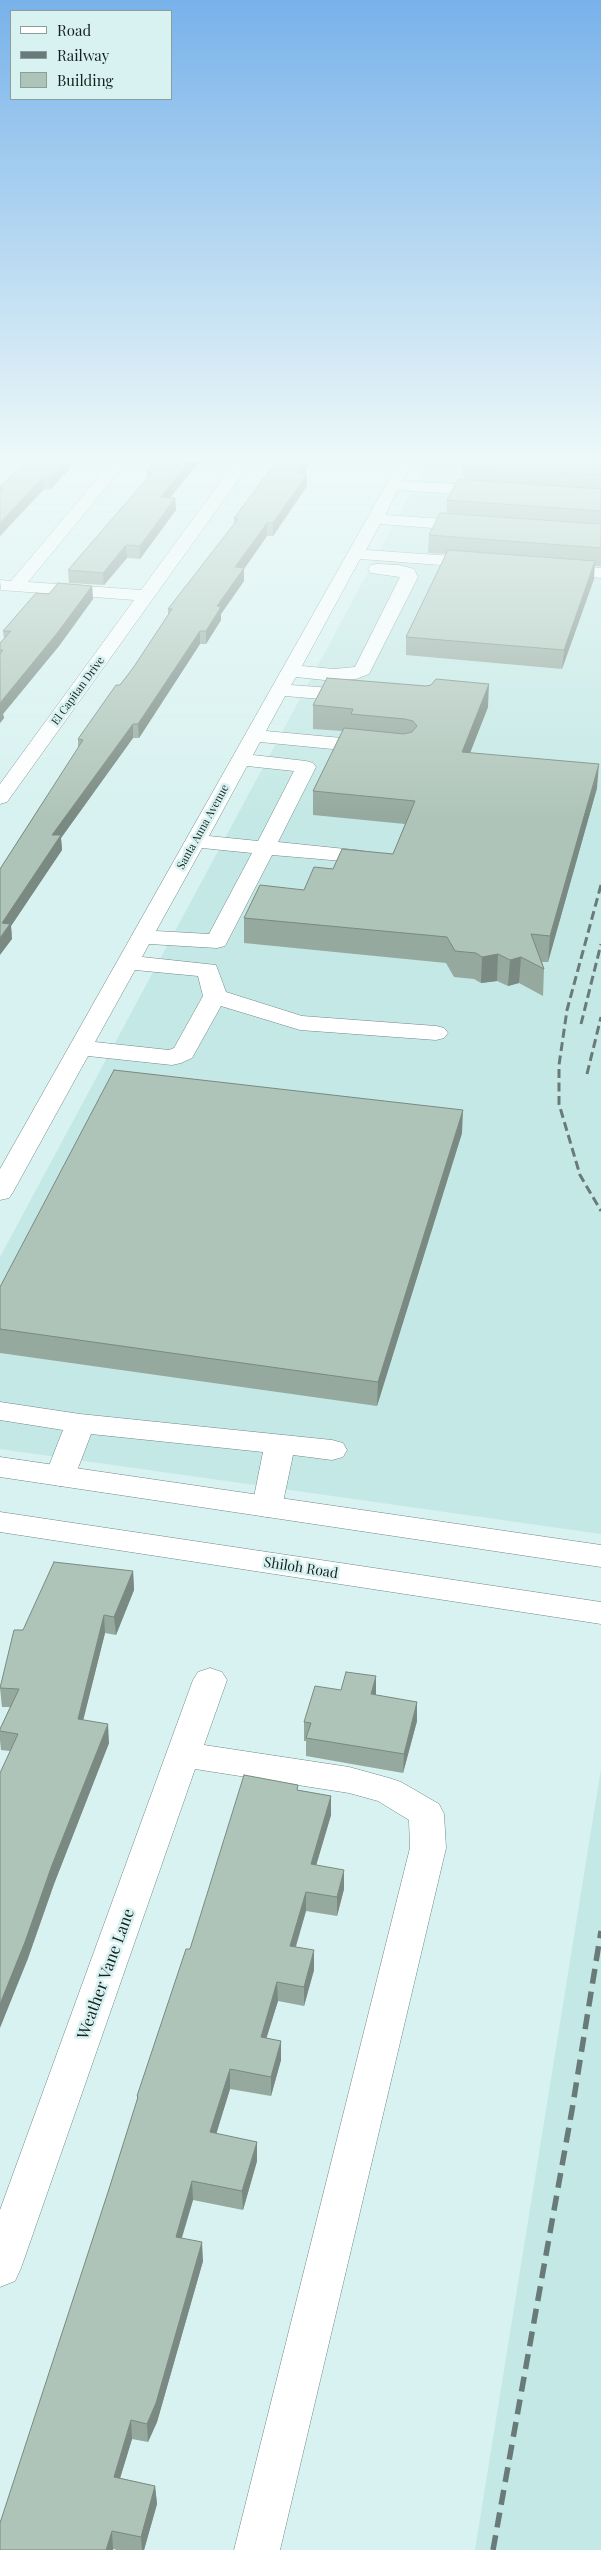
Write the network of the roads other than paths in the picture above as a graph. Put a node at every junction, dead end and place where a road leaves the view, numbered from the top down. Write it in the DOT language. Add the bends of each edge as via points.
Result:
graph roads {
  1 [pos="157,581"];
  2 [pos="339,581"];
  3 [pos="407,581"];
  4 [pos="8,585"];
  5 [pos="146,596"];
  6 [pos="290,671"];
  7 [pos="279,690"];
  8 [pos="377,697"];
  9 [pos="254,736"];
  10 [pos="394,749"];
  11 [pos="240,759"];
  12 [pos="1,794"];
  13 [pos="195,841"];
  14 [pos="265,846"];
  15 [pos="355,856"];
  16 [pos="141,936"];
  17 [pos="127,962"];
  18 [pos="215,996"];
  19 [pos="436,1033"];
  20 [pos="80,1048"];
  21 [pos="0,1192"];
  22 [pos="0,1411"];
  23 [pos="80,1423"];
  24 [pos="280,1445"];
  25 [pos="332,1450"];
  26 [pos="0,1468"];
  27 [pos="60,1476"];
  28 [pos="266,1507"];
  29 [pos="0,1522"];
  30 [pos="601,1556"];
  31 [pos="601,1613"];
  32 [pos="210,1680"];
  33 [pos="184,1755"];
  34 [pos="0,2268"];
  35 [pos="257,2550"];
  1 -- 5 [label="street, El Capitan Drive"];
  2 -- 6 [label="street, Santa Anna Avenue"];
  3 -- 6 [label="street" via="362,670 334,675"];
  4 -- 5 [label="street"];
  5 -- 12 [label="street, El Capitan Drive"];
  6 -- 7 [label="street, Santa Anna Avenue"];
  7 -- 8 [label="street"];
  7 -- 9 [label="street, Santa Anna Avenue"];
  9 -- 10 [label="street"];
  9 -- 11 [label="street, Santa Anna Avenue"];
  11 -- 13 [label="street, Santa Anna Avenue"];
  11 -- 14 [label="street" via="306,767"];
  13 -- 14 [label="street"];
  13 -- 16 [label="street, Santa Anna Avenue"];
  14 -- 15 [label="street"];
  14 -- 16 [label="street" via="217,941"];
  16 -- 17 [label="street, Santa Anna Avenue"];
  17 -- 18 [label="street" via="208,970"];
  17 -- 20 [label="street, Santa Anna Avenue"];
  18 -- 19 [label="street" via="300,1023"];
  18 -- 20 [label="street" via="183,1053 172,1058"];
  20 -- 21 [label="street, Santa Anna Avenue"];
  22 -- 23 [label="street"];
  23 -- 24 [label="street"];
  23 -- 27 [label="street"];
  24 -- 25 [label="street"];
  24 -- 28 [label="street"];
  26 -- 27 [label="street"];
  27 -- 28 [label="street"];
  28 -- 30 [label="street"];
  29 -- 31 [label="street, Shiloh Road"];
  32 -- 33 [label="street, Weather Vane Lane"];
  33 -- 34 [label="street, Weather Vane Lane"];
  33 -- 35 [label="street" via="349,1780 389,1791 426,1814 428,1848"];
}
